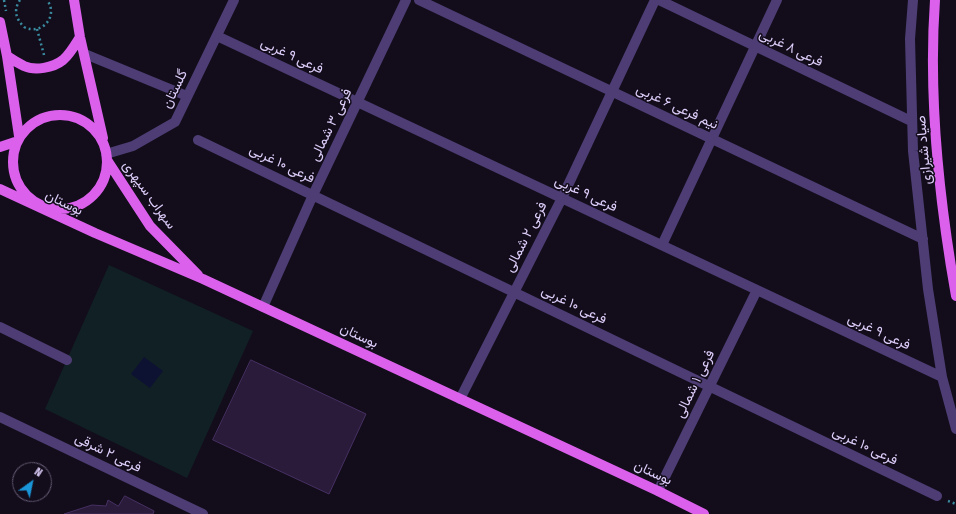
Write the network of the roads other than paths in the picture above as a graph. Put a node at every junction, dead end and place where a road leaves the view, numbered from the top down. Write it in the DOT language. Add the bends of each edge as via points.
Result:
graph roads {
  1 [pos="74,0"];
  2 [pos="234,0"];
  3 [pos="406,0"];
  4 [pos="418,0"];
  5 [pos="655,0"];
  6 [pos="659,0"];
  7 [pos="777,0"];
  8 [pos="913,0"];
  9 [pos="935,0"];
  10 [pos="0,22"];
  11 [pos="1,32"];
  12 [pos="217,36"];
  13 [pos="80,37"];
  14 [pos="755,46"];
  15 [pos="85,54"];
  16 [pos="7,56"];
  17 [pos="612,92"];
  18 [pos="187,96"];
  19 [pos="357,102"];
  20 [pos="911,121"];
  21 [pos="18,138"];
  22 [pos="712,139"];
  23 [pos="198,140"];
  24 [pos="0,147"];
  25 [pos="106,154"];
  26 [pos="0,189"];
  27 [pos="313,195"];
  28 [pos="562,198"];
  29 [pos="38,206"];
  30 [pos="923,239"];
  31 [pos="662,245"];
  32 [pos="203,279"];
  33 [pos="757,290"];
  34 [pos="514,292"];
  35 [pos="956,296"];
  36 [pos="263,307"];
  37 [pos="0,327"];
  38 [pos="67,360"];
  39 [pos="942,377"];
  40 [pos="710,386"];
  41 [pos="460,399"];
  42 [pos="0,417"];
  43 [pos="956,429"];
  44 [pos="658,491"];
  45 [pos="937,496"];
  46 [pos="203,514"];
  47 [pos="704,514"];
  1 -- 13 [label="main road, سهراب سپهری"];
  2 -- 12 [label="street, گلستان"];
  3 -- 19 [label="street, فرعی ۳ شمالی"];
  4 -- 17 [label="street, نیم فرعی ۶ غربی"];
  5 -- 17 [label="street, فرعی ۲ شمالی"];
  6 -- 14 [label="street, فرعی ۸ غربی"];
  7 -- 14 [label="street"];
  8 -- 20 [label="street" via="910,39"];
  9 -- 35 [label="main road, صیاد شیرازی" via="932,36 935,137"];
  10 -- 11 [label="main road, سهراب سپهری"];
  11 -- 16 [label="main road, سهراب سپهری"];
  12 -- 18 [label="street, گلستان"];
  12 -- 19 [label="street, فرعی ۹ غربی"];
  13 -- 15 [label="main road, سهراب سپهری"];
  13 -- 16 [label="main road" via="62,61 47,67 25,67"];
  14 -- 20 [label="street, فرعی ۸ غربی"];
  14 -- 22 [label="street"];
  15 -- 18 [label="street"];
  15 -- 25 [label="main road, سهراب سپهری"];
  16 -- 21 [label="main road, سهراب سپهری"];
  17 -- 22 [label="street, نیم فرعی ۶ غربی"];
  17 -- 28 [label="street, فرعی ۲ شمالی"];
  18 -- 25 [label="street, گلستان" via="175,122 133,146"];
  19 -- 27 [label="street, فرعی ۳ شمالی"];
  19 -- 28 [label="street, فرعی ۹ غربی"];
  20 -- 30 [label="street"];
  21 -- 24 [label="main road"];
  21 -- 25 [label="main road, سهراب سپهری" via="30,124 43,117 59,114 74,116 88,123 99,134"];
  21 -- 29 [label="main road, سهراب سپهری" via="12,154 14,175 23,192"];
  22 -- 30 [label="street, نیم فرعی ۶ غربی"];
  22 -- 31 [label="street"];
  23 -- 27 [label="street, فرعی ۱۰ غربی"];
  25 -- 29 [label="main road, سهراب سپهری" via="107,170 99,190 82,204 61,210"];
  25 -- 32 [label="main road, سهراب سپهری" via="150,226"];
  26 -- 29 [label="main road, بوستان"];
  27 -- 34 [label="street, فرعی ۱۰ غربی"];
  27 -- 36 [label="street, فرعی ۳ شمالی"];
  28 -- 31 [label="street, فرعی ۹ غربی"];
  28 -- 34 [label="street, فرعی ۲ شمالی"];
  29 -- 32 [label="main road, بوستان"];
  30 -- 39 [label="street"];
  31 -- 33 [label="street, فرعی ۹ غربی"];
  32 -- 36 [label="main road, بوستان"];
  33 -- 39 [label="street, فرعی ۹ غربی"];
  33 -- 40 [label="street, فرعی ۱ شمالی"];
  34 -- 40 [label="street, فرعی ۱۰ غربی"];
  34 -- 41 [label="street, فرعی ۲ شمالی"];
  36 -- 41 [label="main road, بوستان"];
  37 -- 38 [label="street"];
  39 -- 43 [label="street"];
  40 -- 44 [label="street, فرعی ۱ شمالی"];
  40 -- 45 [label="street, فرعی ۱۰ غربی"];
  41 -- 44 [label="main road, بوستان"];
  42 -- 46 [label="street, فرعی ۲ شرقی"];
  44 -- 47 [label="main road, بوستان"];
}
